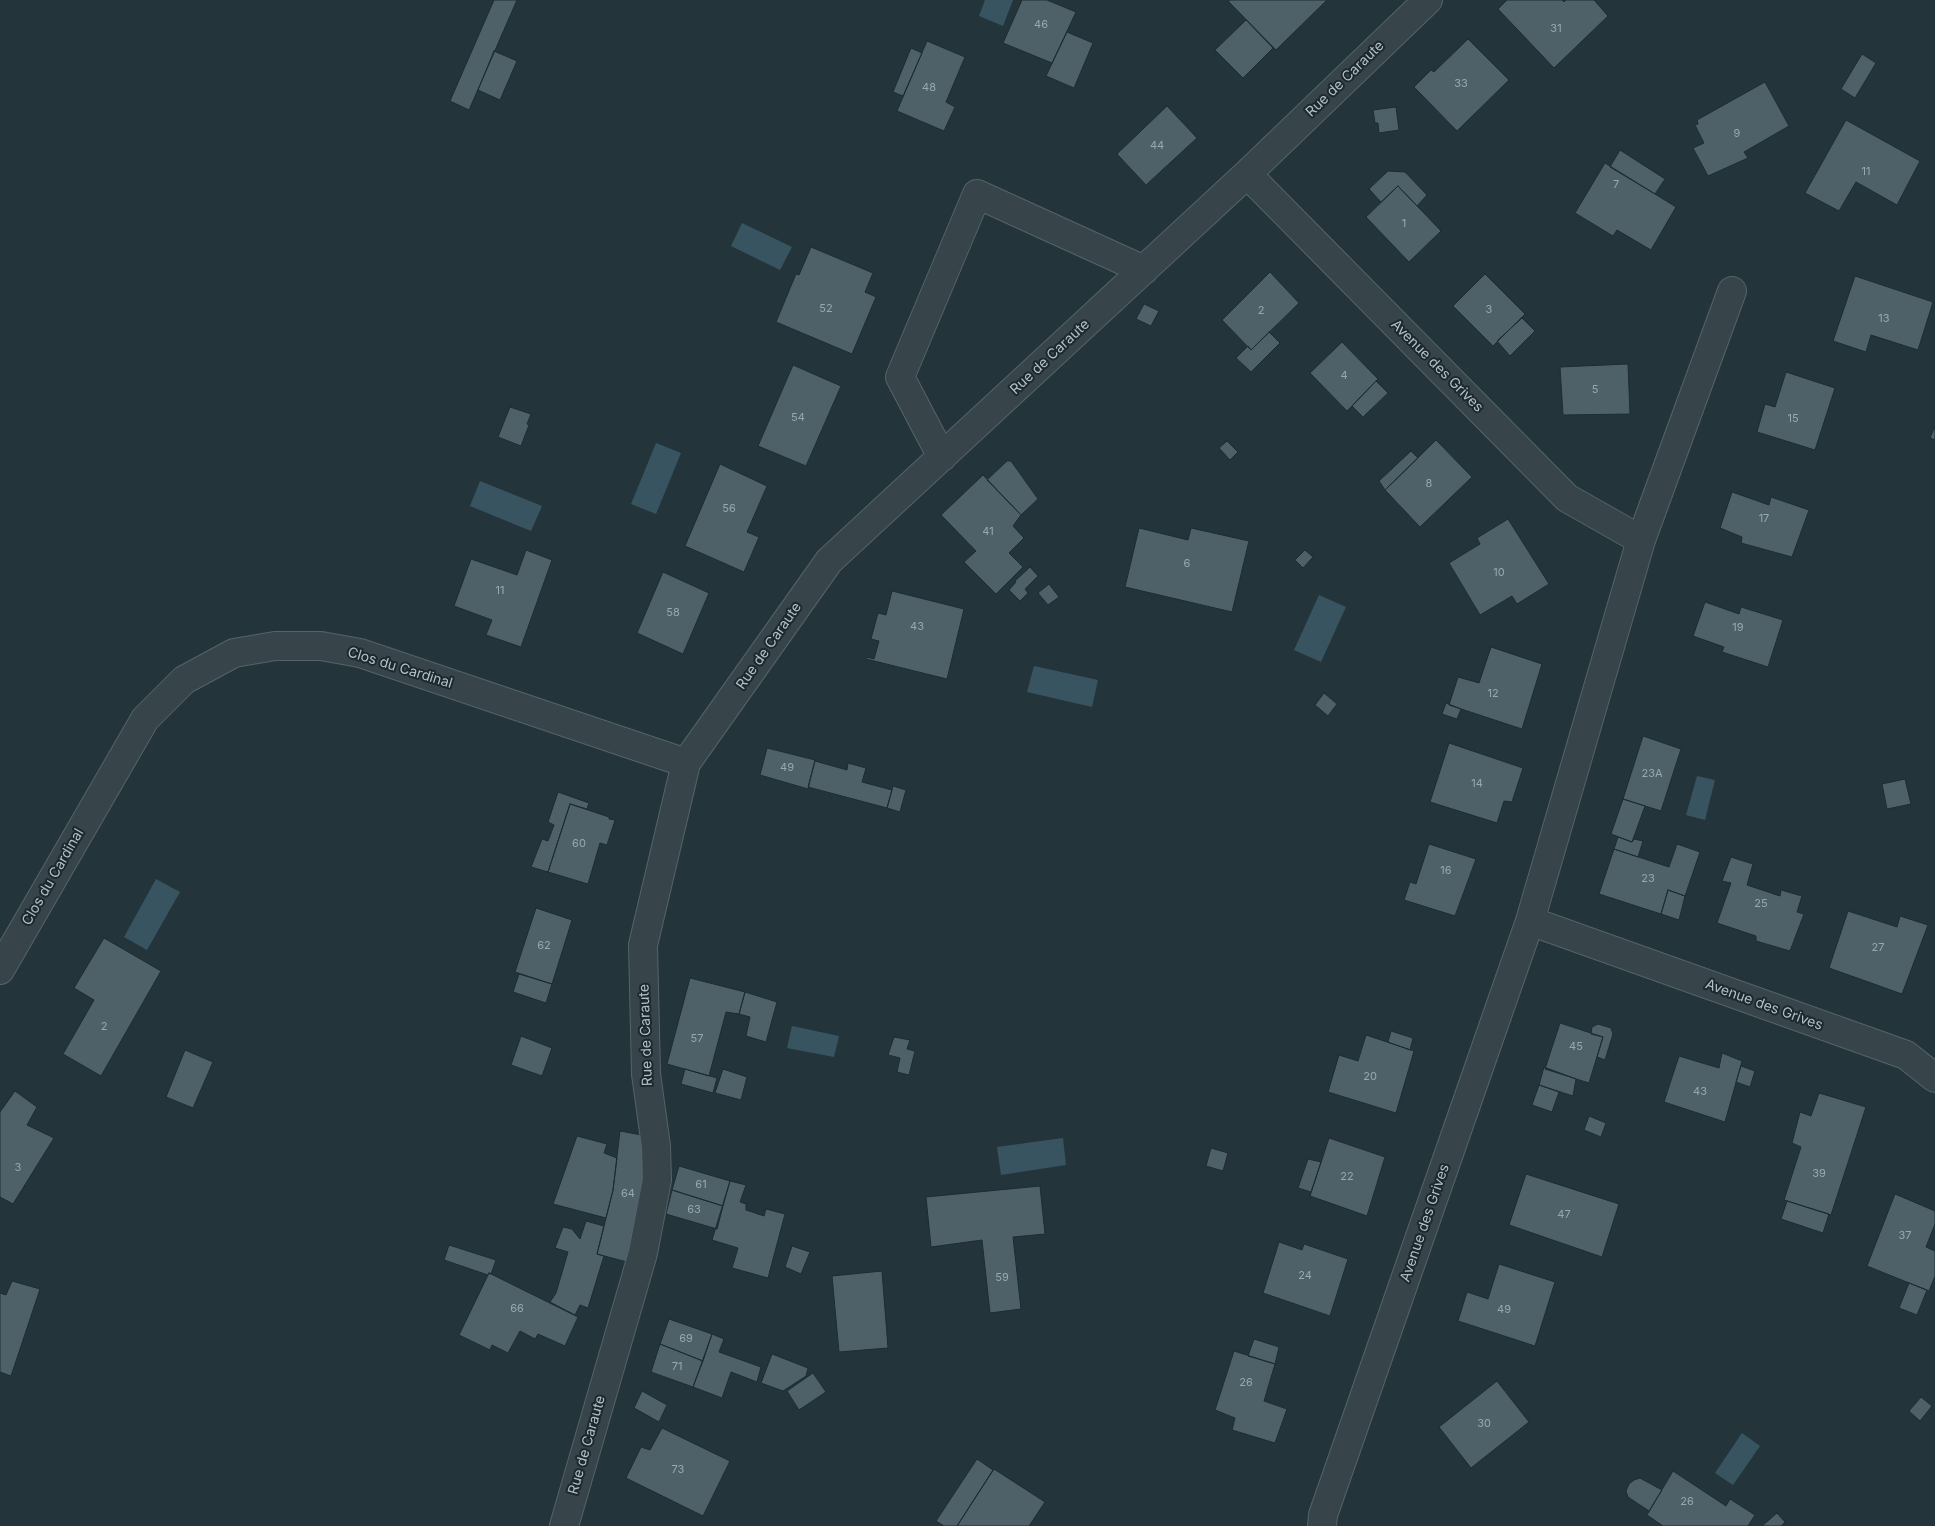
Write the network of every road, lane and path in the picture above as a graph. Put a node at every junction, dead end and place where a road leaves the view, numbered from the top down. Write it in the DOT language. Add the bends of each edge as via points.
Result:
graph roads {
  1 [pos="1428,0"];
  2 [pos="1247,174"];
  3 [pos="1144,270"];
  4 [pos="1732,292"];
  5 [pos="942,457"];
  6 [pos="1641,540"];
  7 [pos="686,763"];
  8 [pos="1530,922"];
  9 [pos="0,970"];
  10 [pos="1935,1078"];
  11 [pos="564,1526"];
  12 [pos="1322,1526"];
  1 -- 2 [label="street, Rue de Caraute"];
  2 -- 3 [label="street, Rue de Caraute"];
  2 -- 6 [label="street, Avenue des Grives" via="1567,498"];
  3 -- 5 [label="street, Rue de Caraute"];
  3 -- 5 [label="street" via="977,194 900,377"];
  4 -- 6 [label="street, Avenue des Grives"];
  5 -- 7 [label="street, Rue de Caraute" via="829,561"];
  6 -- 8 [label="street, Avenue des Grives"];
  7 -- 9 [label="street, Clos du Cardinal" via="360,653 321,646 275,646 234,653 184,680 145,719"];
  7 -- 11 [label="street, Rue de Caraute" via="643,945 646,1074 656,1146 657,1180 643,1253"];
  8 -- 10 [label="street, Avenue des Grives" via="1906,1055"];
  8 -- 12 [label="street, Avenue des Grives" via="1323,1515"];
}
